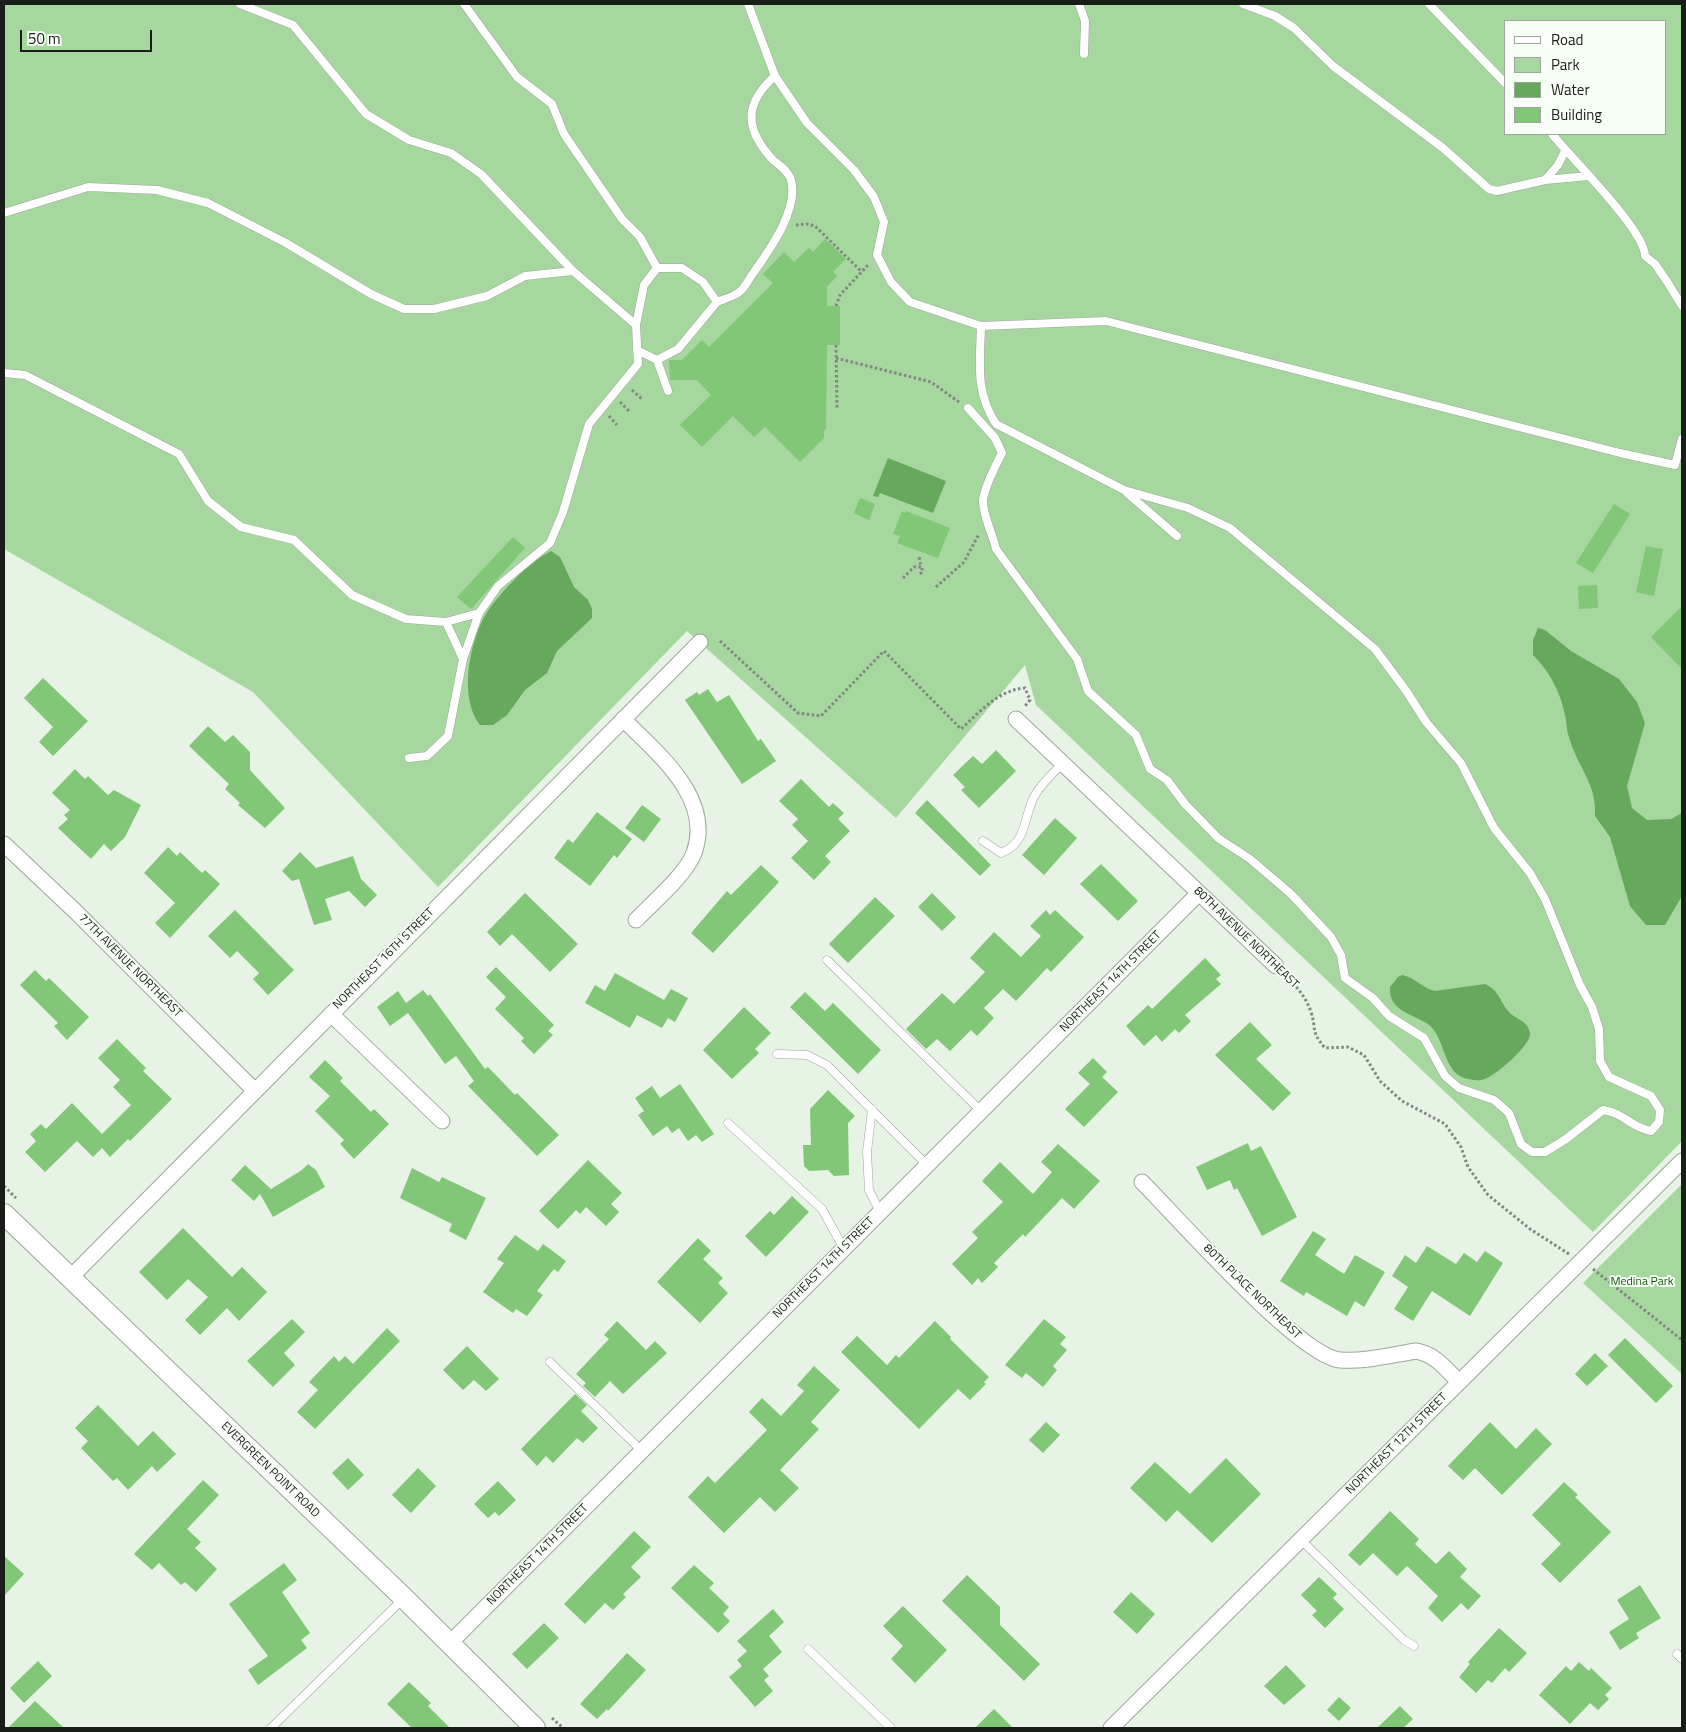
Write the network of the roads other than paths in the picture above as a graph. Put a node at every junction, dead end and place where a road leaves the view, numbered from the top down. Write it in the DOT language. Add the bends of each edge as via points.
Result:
graph roads {
  1 [pos="240,4"];
  2 [pos="464,4"];
  3 [pos="748,4"];
  4 [pos="1079,4"];
  5 [pos="1243,4"];
  6 [pos="1430,4"];
  7 [pos="1084,54"];
  8 [pos="775,76"];
  9 [pos="1504,82"];
  10 [pos="1553,135"];
  11 [pos="1565,151"];
  12 [pos="1588,176"];
  13 [pos="1545,180"];
  14 [pos="4,213"];
  15 [pos="657,268"];
  16 [pos="572,271"];
  17 [pos="717,302"];
  18 [pos="1682,306"];
  19 [pos="636,325"];
  20 [pos="982,326"];
  21 [pos="637,350"];
  22 [pos="657,360"];
  23 [pos="4,372"];
  24 [pos="668,391"];
  25 [pos="987,410"];
  26 [pos="1682,439"];
  27 [pos="1124,490"];
  28 [pos="1177,536"];
  29 [pos="479,613"];
  30 [pos="446,622"];
  31 [pos="700,642"];
  32 [pos="463,659"];
  33 [pos="623,719"];
  34 [pos="1016,719"];
  35 [pos="409,758"];
  36 [pos="1063,763"];
  37 [pos="983,841"];
  38 [pos="4,844"];
  39 [pos="1200,893"];
  40 [pos="636,920"];
  41 [pos="827,960"];
  42 [pos="1276,966"];
  43 [pos="331,1014"];
  44 [pos="777,1054"];
  45 [pos="255,1090"];
  46 [pos="872,1109"];
  47 [pos="981,1111"];
  48 [pos="442,1121"];
  49 [pos="728,1123"];
  50 [pos="1682,1161"];
  51 [pos="927,1166"];
  52 [pos="1142,1182"];
  53 [pos="880,1212"];
  54 [pos="4,1214"];
  55 [pos="844,1249"];
  56 [pos="70,1278"];
  57 [pos="550,1362"];
  58 [pos="1459,1382"];
  59 [pos="642,1451"];
  60 [pos="1300,1540"];
  61 [pos="404,1598"];
  62 [pos="450,1643"];
  63 [pos="1414,1646"];
  64 [pos="808,1649"];
  65 [pos="528,1726"];
  66 [pos="271,1728"];
  67 [pos="891,1728"];
  68 [pos="1111,1728"];
  1 -- 16 [label="lane" via="293,24 366,114 409,140 451,154 481,174"];
  2 -- 15 [label="lane" via="517,77 552,104 564,134 622,220 640,237"];
  3 -- 8 [label="lane"];
  4 -- 7 [label="lane" via="1086,21"];
  5 -- 13 [label="lane" via="1275,16 1294,28 1333,66 1443,148 1489,189 1497,192"];
  6 -- 9 [label="lane"];
  8 -- 17 [label="lane" via="761,89 752,109 753,130 761,147 790,177 793,194 776,237 740,293"];
  8 -- 20 [label="lane" via="807,123 854,170 874,197 884,222 877,255 891,282 910,302"];
  10 -- 11 [label="lane"];
  11 -- 12 [label="lane"];
  11 -- 13 [label="lane"];
  12 -- 13 [label="lane"];
  12 -- 18 [label="lane" via="1645,246 1645,256 1655,264"];
  14 -- 16 [label="lane" via="88,187 157,190 208,203 286,243 371,294 404,309 434,309 487,296 525,276"];
  15 -- 17 [label="lane" via="682,268 703,282"];
  15 -- 19 [label="lane" via="644,285"];
  16 -- 19 [label="lane"];
  17 -- 22 [label="lane" via="678,349"];
  19 -- 21 [label="lane"];
  20 -- 25 [label="lane" via="980,386"];
  20 -- 26 [label="lane" via="1106,321 1620,454 1675,465"];
  21 -- 22 [label="lane"];
  21 -- 29 [label="lane" via="638,364 589,424 563,512 550,543 498,586"];
  22 -- 24 [label="lane"];
  23 -- 30 [label="lane" via="25,375 179,454 208,501 241,527 294,540 352,595 406,618"];
  25 -- 27 [label="lane" via="996,424"];
  25 -- 27 [label="lane" via="968,408 995,438 1002,453 983,500 996,549 1077,660 1088,691 1136,736 1150,769 1167,780 1218,838 1250,859 1291,894 1331,937 1341,955 1345,978 1372,998 1389,1016 1424,1038 1445,1076 1459,1088 1494,1100 1509,1113 1521,1144 1532,1152 1546,1152 1603,1110 1616,1112 1637,1129 1651,1131 1659,1122 1660,1110 1650,1096 1609,1077 1600,1061 1598,1029 1592,1007 1545,898 1530,872 1494,828 1461,763 1426,722 1375,650 1230,528 1188,508"];
  27 -- 28 [label="lane"];
  29 -- 30 [label="lane"];
  29 -- 32 [label="lane"];
  30 -- 32 [label="lane"];
  31 -- 33 [label="street, NORTHEAST 16TH STREET"];
  32 -- 35 [label="lane" via="448,736 427,756"];
  33 -- 40 [label="street" via="685,785 694,808 697,829 694,853 682,872"];
  33 -- 43 [label="street, NORTHEAST 16TH STREET"];
  34 -- 36 [label="street, 80TH AVENUE NORTHEAST"];
  36 -- 37 [label="lane" via="1034,797 1017,843 1002,853"];
  36 -- 39 [label="street, 80TH AVENUE NORTHEAST"];
  38 -- 45 [label="street, 77TH AVENUE NORTHEAST"];
  39 -- 42 [label="street, 80TH AVENUE NORTHEAST"];
  39 -- 47 [label="street, NORTHEAST 14TH STREET"];
  41 -- 47 [label="lane"];
  43 -- 45 [label="street, NORTHEAST 16TH STREET"];
  43 -- 48 [label="street"];
  44 -- 46 [label="lane" via="807,1055 827,1065"];
  45 -- 56 [label="street, NORTHEAST 16TH STREET"];
  46 -- 51 [label="lane"];
  46 -- 53 [label="lane" via="867,1152 869,1190"];
  47 -- 51 [label="street, NORTHEAST 14TH STREET"];
  49 -- 55 [label="lane" via="822,1209"];
  50 -- 58 [label="street, NORTHEAST 12TH STREET"];
  51 -- 53 [label="street, NORTHEAST 14TH STREET"];
  52 -- 58 [label="street, 80TH PLACE NORTHEAST" via="1254,1296 1299,1339 1322,1355 1339,1360 1424,1352 1434,1357"];
  53 -- 55 [label="street, NORTHEAST 14TH STREET"];
  54 -- 56 [label="street, EVERGREEN POINT ROAD"];
  55 -- 59 [label="street, NORTHEAST 14TH STREET"];
  56 -- 61 [label="street, EVERGREEN POINT ROAD"];
  57 -- 59 [label="lane"];
  58 -- 60 [label="street, NORTHEAST 12TH STREET"];
  59 -- 62 [label="street, NORTHEAST 14TH STREET"];
  60 -- 63 [label="lane"];
  60 -- 68 [label="street, NORTHEAST 12TH STREET"];
  61 -- 62 [label="street, EVERGREEN POINT ROAD"];
  61 -- 66 [label="lane"];
  62 -- 65 [label="street, EVERGREEN POINT ROAD"];
  64 -- 67 [label="lane"];
}
